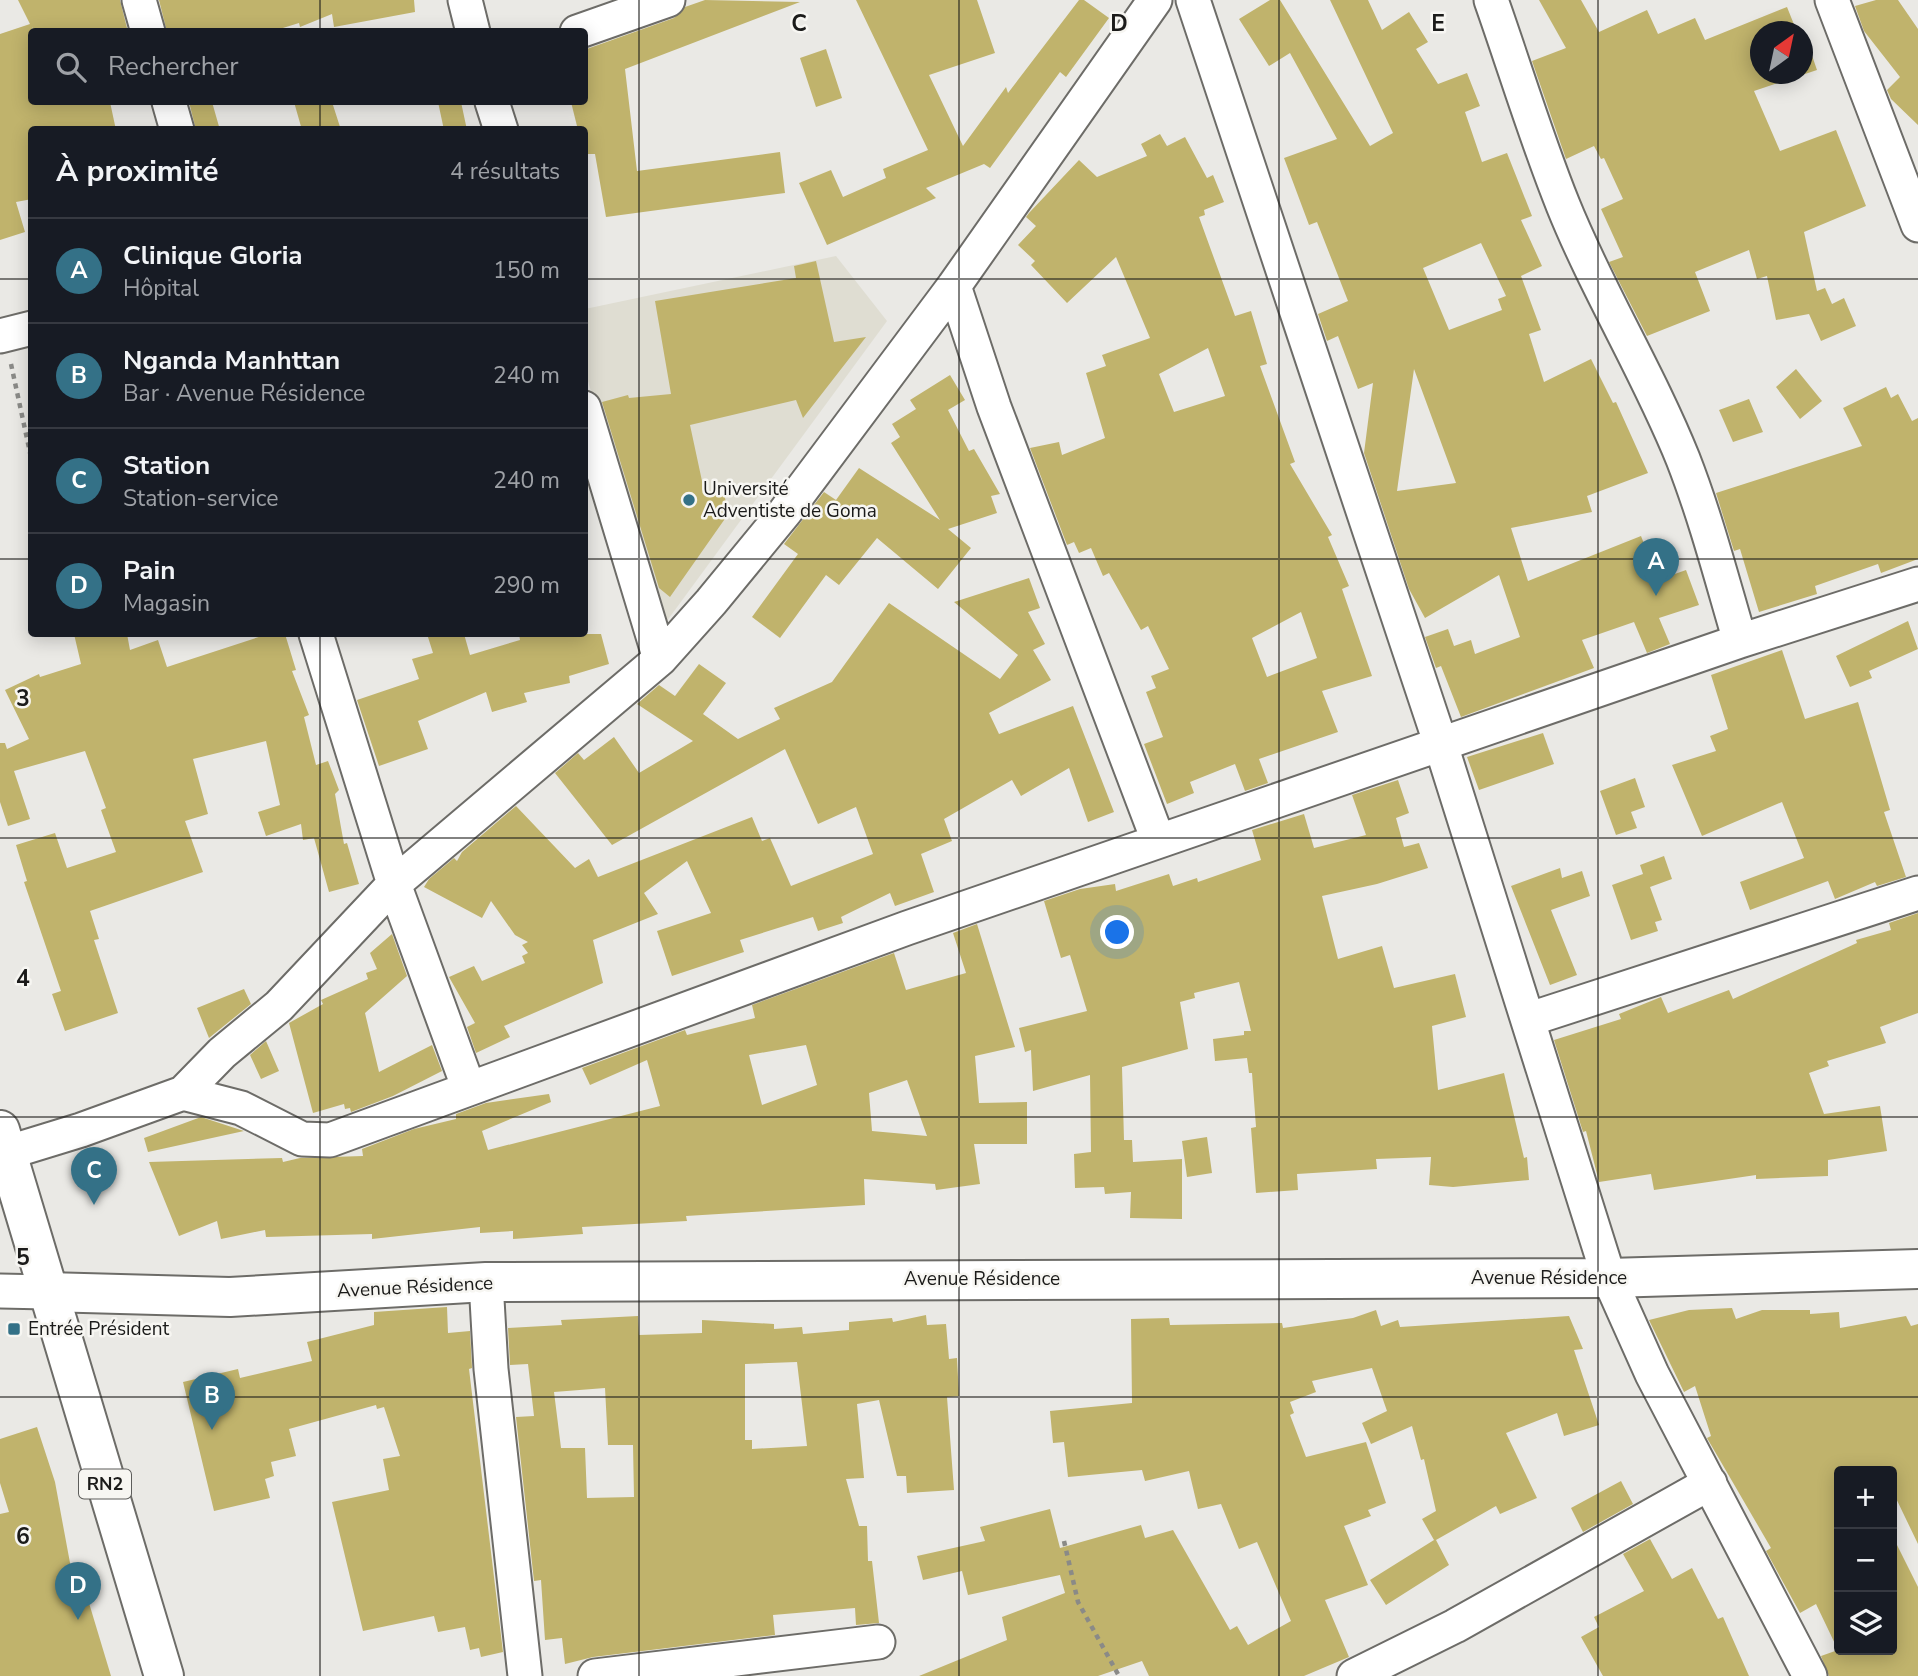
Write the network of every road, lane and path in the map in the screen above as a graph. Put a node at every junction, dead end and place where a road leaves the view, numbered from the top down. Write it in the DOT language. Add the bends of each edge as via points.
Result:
graph roads {
  1 [pos="139,0"];
  2 [pos="465,0"];
  3 [pos="668,0"];
  4 [pos="1156,0"];
  5 [pos="1193,0"];
  6 [pos="1491,0"];
  7 [pos="1832,0"];
  8 [pos="147,28"];
  9 [pos="472,28"];
  10 [pos="588,28"];
  11 [pos="170,105"];
  12 [pos="493,105"];
  13 [pos="176,126"];
  14 [pos="499,126"];
  15 [pos="1918,225"];
  16 [pos="954,286"];
  17 [pos="12,333"];
  18 [pos="588,421"];
  19 [pos="28,437"];
  20 [pos="1918,584"];
  21 [pos="317,637"];
  22 [pos="1740,641"];
  23 [pos="660,659"];
  24 [pos="1441,745"];
  25 [pos="1158,840"];
  26 [pos="394,884"];
  27 [pos="1918,893"];
  28 [pos="1530,1019"];
  29 [pos="470,1089"];
  30 [pos="183,1093"];
  31 [pos="3,1142"];
  32 [pos="1918,1269"];
  33 [pos="1609,1278"];
  34 [pos="486,1282"];
  35 [pos="0,1291"];
  36 [pos="47,1292"];
  37 [pos="1710,1483"];
  38 [pos="1063,1541"];
  39 [pos="878,1642"];
  40 [pos="613,1675"];
  41 [pos="164,1676"];
  42 [pos="525,1676"];
  43 [pos="1119,1676"];
  44 [pos="1354,1676"];
  45 [pos="1810,1676"];
  1 -- 8 [label="street"];
  2 -- 9 [label="street"];
  3 -- 10 [label="street"];
  4 -- 16 [label="street"];
  5 -- 24 [label="street"];
  6 -- 22 [label="street" via="1562,204 1683,459"];
  7 -- 15 [label="street"];
  11 -- 13 [label="street"];
  12 -- 14 [label="street"];
  16 -- 23 [label="street" via="785,512"];
  16 -- 25 [label="street" via="994,407"];
  17 -- 19 [label="path"];
  18 -- 23 [label="street"];
  20 -- 22 [label="street"];
  21 -- 26 [label="street"];
  22 -- 24 [label="street"];
  23 -- 26 [label="street"];
  24 -- 25 [label="street"];
  24 -- 28 [label="street"];
  25 -- 29 [label="street"];
  26 -- 29 [label="street"];
  26 -- 30 [label="street" via="279,1006"];
  27 -- 28 [label="street"];
  28 -- 33 [label="street"];
  29 -- 30 [label="street" via="330,1140 302,1139 241,1108"];
  30 -- 31 [label="street" via="81,1130"];
  31 -- 36 [label="main road, RN2"];
  32 -- 33 [label="main road, Avenue Résidence"];
  33 -- 34 [label="main road, Avenue Résidence"];
  33 -- 37 [label="street"];
  34 -- 36 [label="main road, Avenue Résidence" via="230,1297"];
  34 -- 42 [label="street" via="491,1369"];
  35 -- 36 [label="street"];
  36 -- 41 [label="main road, RN2"];
  37 -- 44 [label="street" via="1455,1626"];
  37 -- 45 [label="street"];
  38 -- 43 [label="path" via="1078,1602"];
  39 -- 40 [label="street"];
}
